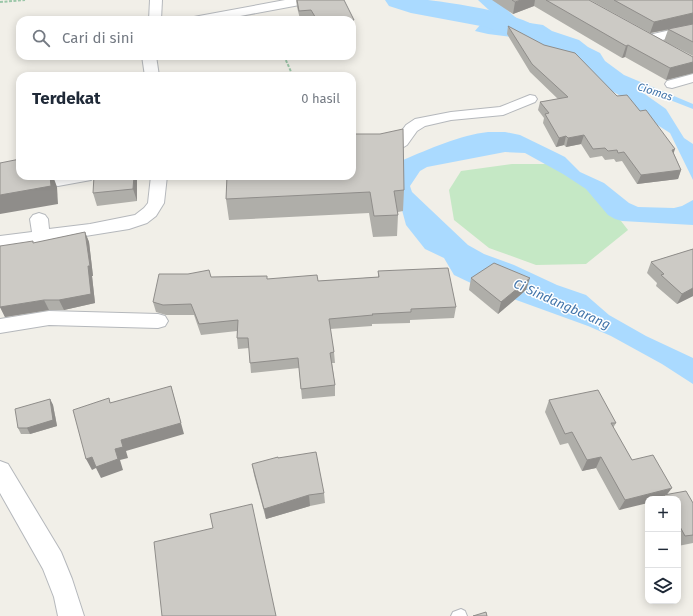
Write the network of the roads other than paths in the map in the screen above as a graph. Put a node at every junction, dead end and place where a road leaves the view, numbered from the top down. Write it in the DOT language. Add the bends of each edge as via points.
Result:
graph roads {
  1 [pos="156,0"];
  2 [pos="305,0"];
  3 [pos="258,4"];
  4 [pos="155,16"];
  5 [pos="214,16"];
  6 [pos="693,29"];
  7 [pos="636,32"];
  8 [pos="649,39"];
  9 [pos="668,50"];
  10 [pos="150,60"];
  11 [pos="151,72"];
  12 [pos="693,78"];
  13 [pos="672,84"];
  14 [pos="530,99"];
  15 [pos="356,149"];
  16 [pos="63,180"];
  17 [pos="158,180"];
  18 [pos="58,181"];
  19 [pos="40,219"];
  20 [pos="40,238"];
  21 [pos="0,242"];
  22 [pos="158,321"];
  23 [pos="0,326"];
  24 [pos="0,470"];
  25 [pos="6,496"];
  26 [pos="71,616"];
  1 -- 4 [label="street"];
  2 -- 3 [label="street"];
  3 -- 5 [label="street"];
  6 -- 8 [label="street"];
  7 -- 8 [label="street"];
  8 -- 9 [label="street"];
  10 -- 11 [label="street"];
  12 -- 13 [label="street"];
  14 -- 15 [label="street" via="503,111 450,116 420,122 396,145"];
  16 -- 18 [label="street"];
  17 -- 20 [label="street" via="156,203 141,219"];
  19 -- 20 [label="street"];
  20 -- 21 [label="street"];
  22 -- 23 [label="street" via="49,318"];
  24 -- 25 [label="street"];
  25 -- 26 [label="street" via="55,566 63,584"];
}
